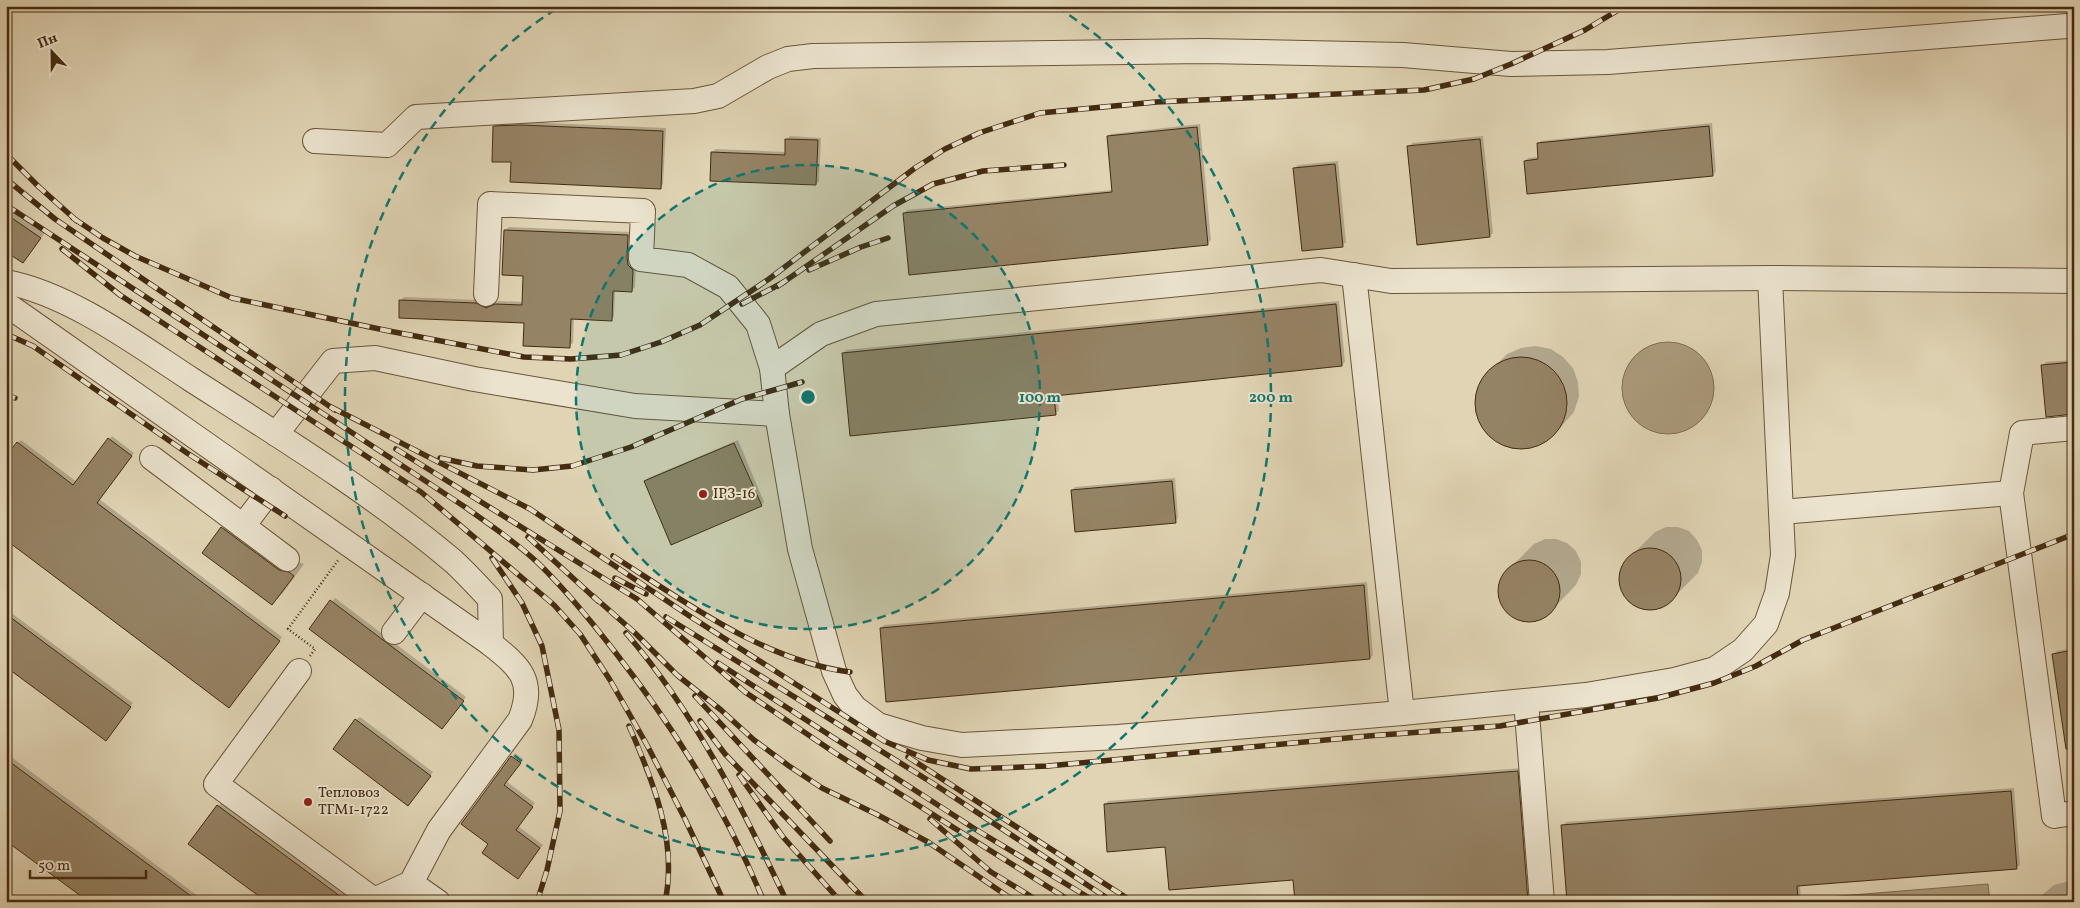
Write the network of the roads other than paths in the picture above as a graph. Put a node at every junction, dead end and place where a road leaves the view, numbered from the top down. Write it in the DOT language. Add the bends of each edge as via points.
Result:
graph roads {
  1 [pos="2074,27"];
  2 [pos="315,141"];
  3 [pos="1354,275"];
  4 [pos="1770,278"];
  5 [pos="2074,281"];
  6 [pos="6,282"];
  7 [pos="486,294"];
  8 [pos="6,304"];
  9 [pos="772,368"];
  10 [pos="777,414"];
  11 [pos="2074,428"];
  12 [pos="276,434"];
  13 [pos="152,458"];
  14 [pos="271,490"];
  15 [pos="2011,493"];
  16 [pos="1781,512"];
  17 [pos="243,526"];
  18 [pos="288,559"];
  19 [pos="422,595"];
  20 [pos="394,632"];
  21 [pos="490,644"];
  22 [pos="299,671"];
  23 [pos="1526,701"];
  24 [pos="1402,713"];
  25 [pos="2074,813"];
  26 [pos="411,882"];
  27 [pos="438,902"];
  28 [pos="1542,902"];
  1 -- 2 [label="lane" via="1598,62 1511,64 1403,55 1204,51 813,56 788,59 718,96 694,101 416,117 387,145"];
  3 -- 4 [label="lane" via="1391,281"];
  3 -- 9 [label="lane" via="1321,270 876,314 821,334"];
  3 -- 24 [label="lane"];
  4 -- 5 [label="lane"];
  4 -- 16 [label="lane"];
  6 -- 12 [label="lane" via="67,302"];
  7 -- 9 [label="lane" via="490,204 643,211 641,260 688,265 728,288 758,324"];
  8 -- 14 [label="lane"];
  9 -- 10 [label="lane"];
  10 -- 12 [label="lane" via="634,406 474,379 375,358 332,361"];
  10 -- 24 [label="lane" via="800,549 834,671 855,708 878,725 962,745 1118,737"];
  11 -- 15 [label="lane" via="2022,433"];
  12 -- 21 [label="lane" via="388,509 454,563 490,599"];
  13 -- 17 [label="lane"];
  14 -- 17 [label="lane"];
  14 -- 19 [label="lane"];
  15 -- 16 [label="lane"];
  15 -- 25 [label="lane" via="2054,816"];
  16 -- 23 [label="lane" via="1783,555 1777,593 1766,624 1743,650 1715,669 1674,680"];
  17 -- 18 [label="lane"];
  19 -- 20 [label="lane"];
  19 -- 21 [label="lane"];
  21 -- 26 [label="lane" via="512,660 522,673 527,689 526,705 520,720 438,830"];
  22 -- 26 [label="lane" via="216,784 374,900"];
  23 -- 24 [label="lane"];
  23 -- 28 [label="lane"];
  26 -- 27 [label="lane"];
}
